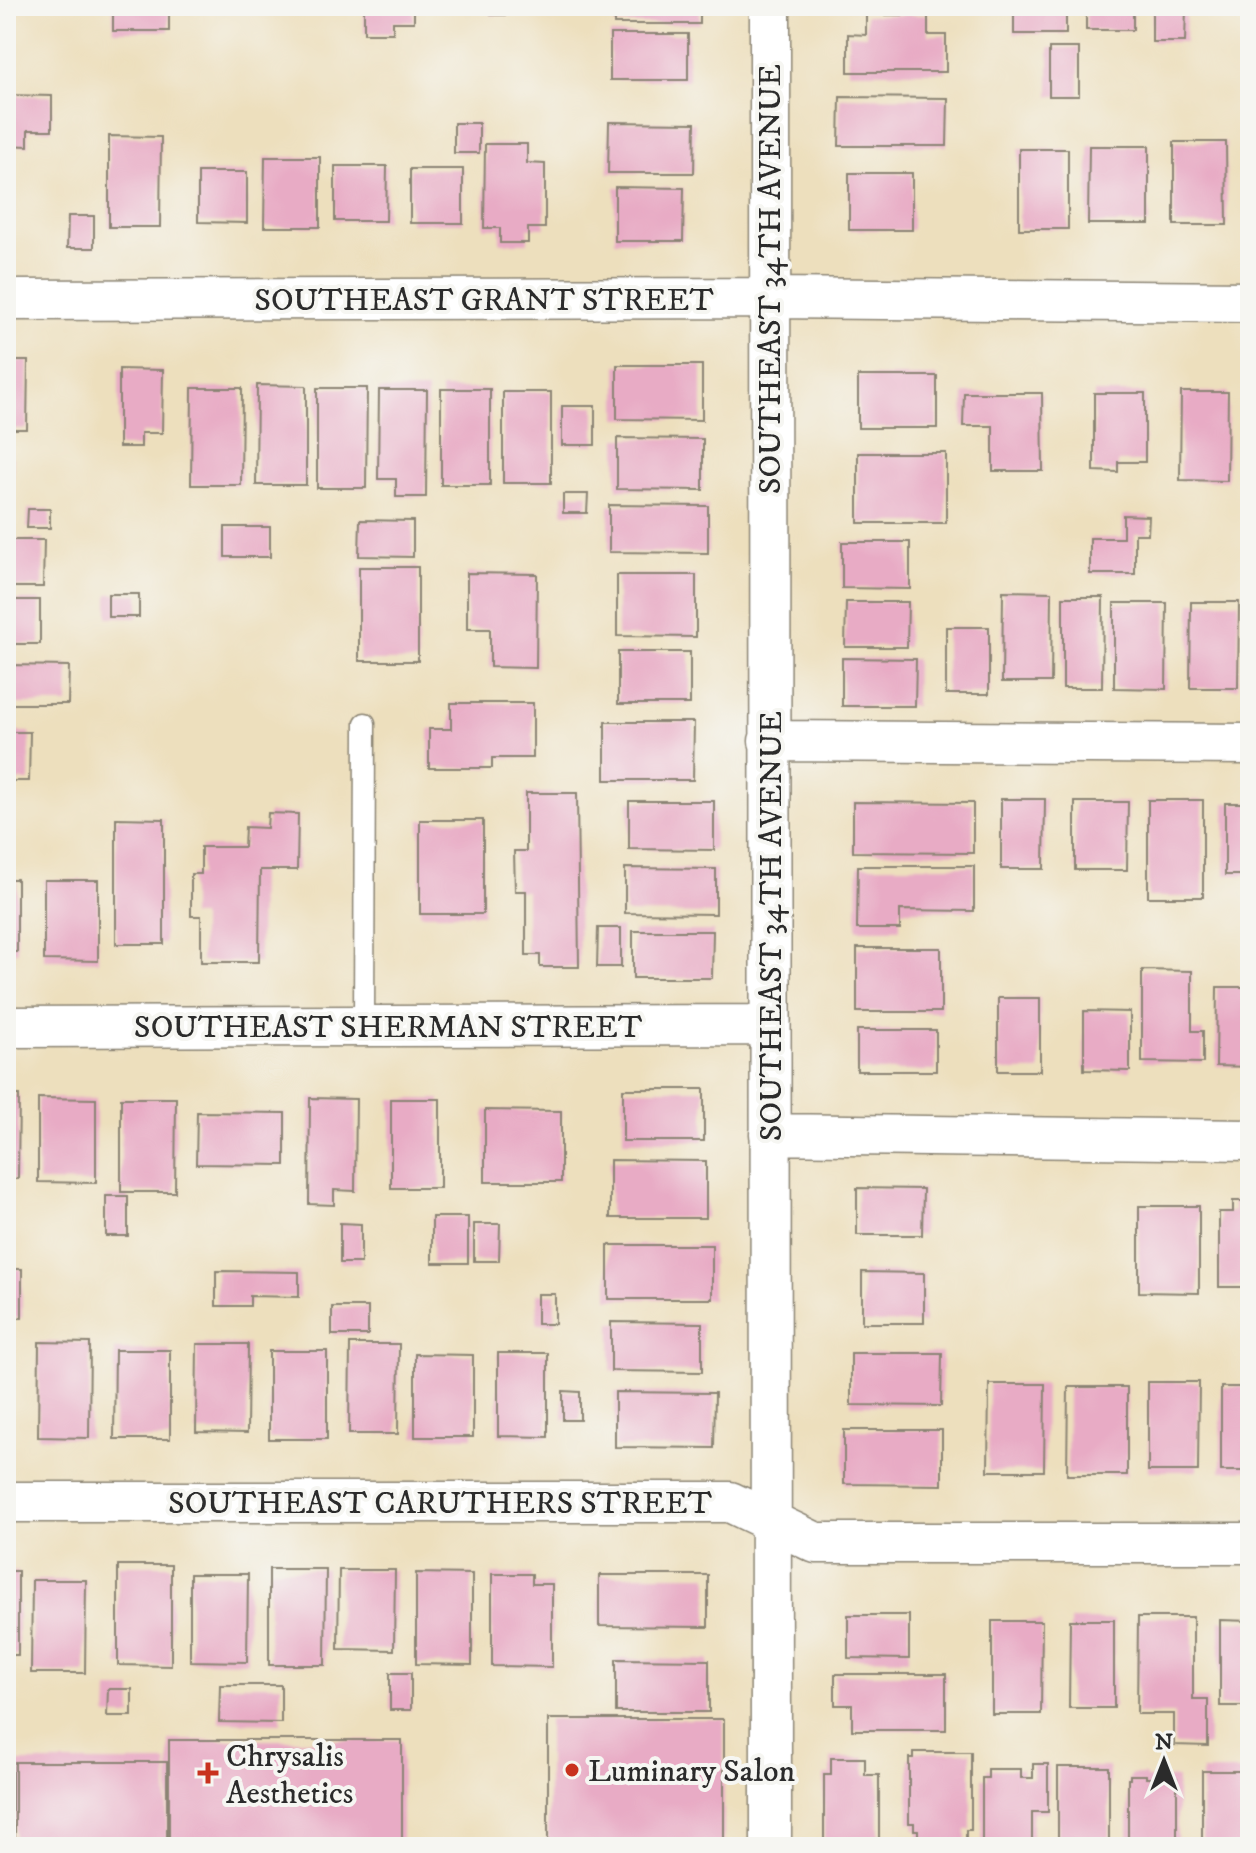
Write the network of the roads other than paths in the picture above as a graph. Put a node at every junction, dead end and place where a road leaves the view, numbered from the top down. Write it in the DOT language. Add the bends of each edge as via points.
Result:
graph roads {
  1 [pos="770,6"];
  2 [pos="769,298"];
  3 [pos="6,300"];
  4 [pos="1250,302"];
  5 [pos="365,723"];
  6 [pos="769,741"];
  7 [pos="1250,744"];
  8 [pos="770,1025"];
  9 [pos="364,1026"];
  10 [pos="6,1027"];
  11 [pos="770,1134"];
  12 [pos="1250,1140"];
  13 [pos="6,1502"];
  14 [pos="771,1520"];
  15 [pos="1250,1543"];
  16 [pos="771,1847"];
  1 -- 2 [label="street, SOUTHEAST 34TH AVENUE"];
  2 -- 3 [label="street, SOUTHEAST GRANT STREET"];
  2 -- 4 [label="street, SOUTHEAST GRANT STREET"];
  2 -- 6 [label="street, SOUTHEAST 34TH AVENUE"];
  5 -- 9 [label="lane"];
  6 -- 7 [label="street"];
  6 -- 8 [label="street, SOUTHEAST 34TH AVENUE"];
  8 -- 9 [label="street, SOUTHEAST SHERMAN STREET"];
  8 -- 11 [label="street, SOUTHEAST 34TH AVENUE"];
  9 -- 10 [label="street, SOUTHEAST SHERMAN STREET"];
  11 -- 12 [label="street"];
  11 -- 14 [label="street, SOUTHEAST 34TH AVENUE"];
  13 -- 14 [label="street, SOUTHEAST CARUTHERS STREET" via="730,1502"];
  14 -- 15 [label="street, SOUTHEAST CARUTHERS STREET" via="816,1543"];
  14 -- 16 [label="street, SOUTHEAST 34TH AVENUE"];
}
